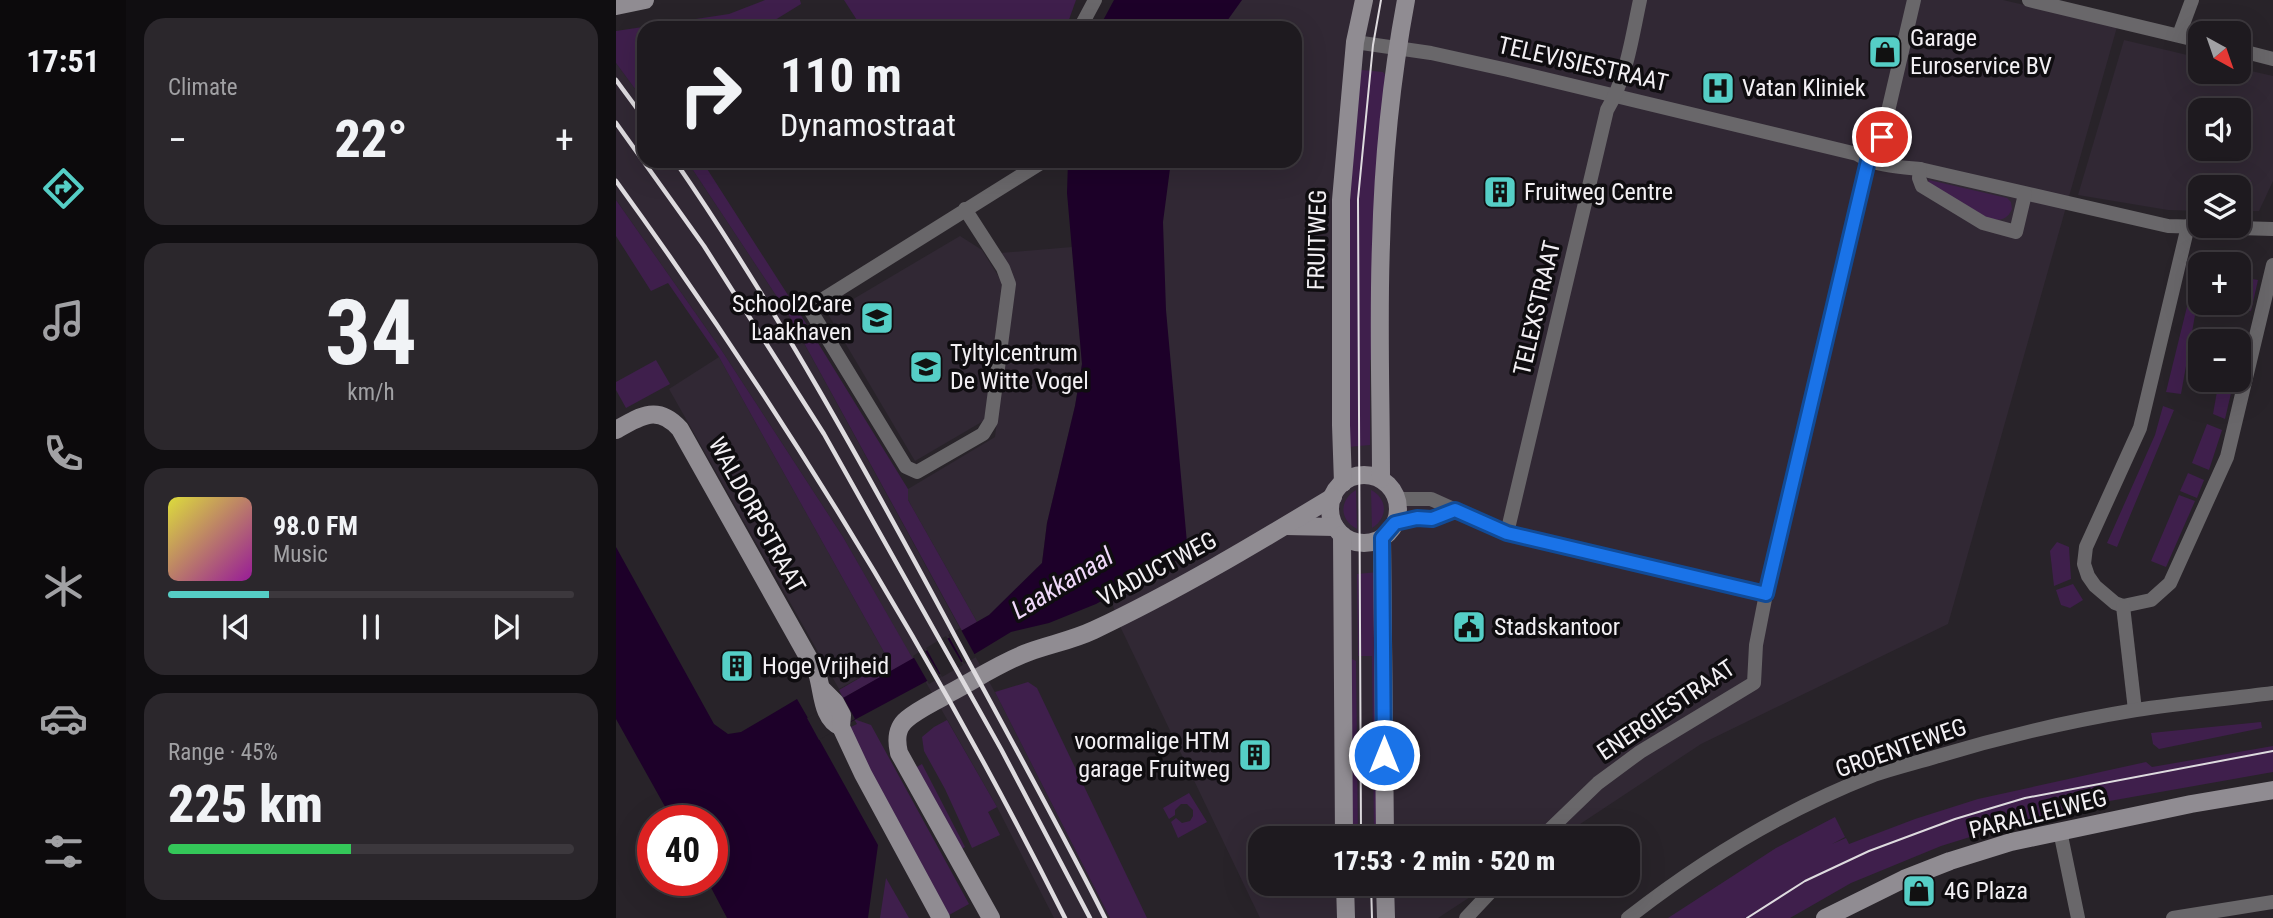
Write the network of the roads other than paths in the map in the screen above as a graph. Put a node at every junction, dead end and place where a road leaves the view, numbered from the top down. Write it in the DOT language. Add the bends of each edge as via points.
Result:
graph roads {
  1 [pos="645,0"];
  2 [pos="1095,0"];
  3 [pos="1364,0"];
  4 [pos="1406,0"];
  5 [pos="1640,0"];
  6 [pos="1913,0"];
  7 [pos="2029,0"];
  8 [pos="2192,0"];
  9 [pos="618,5"];
  10 [pos="2087,7"];
  11 [pos="1084,21"];
  12 [pos="2179,35"];
  13 [pos="2188,38"];
  14 [pos="1355,42"];
  15 [pos="1397,49"];
  16 [pos="2251,52"];
  17 [pos="2271,54"];
  18 [pos="1616,94"];
  19 [pos="1868,161"];
  20 [pos="1032,168"];
  21 [pos="1920,169"];
  22 [pos="2025,194"];
  23 [pos="965,209"];
  24 [pos="2188,226"];
  25 [pos="2251,228"];
  26 [pos="2273,229"];
  27 [pos="2273,265"];
  28 [pos="616,430"];
  29 [pos="1381,480"];
  30 [pos="1338,490"];
  31 [pos="1397,499"];
  32 [pos="1455,510"];
  33 [pos="1395,523"];
  34 [pos="1286,526"];
  35 [pos="1338,531"];
  36 [pos="1507,533"];
  37 [pos="1382,538"];
  38 [pos="1766,594"];
  39 [pos="2123,606"];
  40 [pos="2273,693"];
  41 [pos="2135,710"];
  42 [pos="2273,790"];
  43 [pos="1344,826"];
  44 [pos="1385,826"];
  45 [pos="1553,826"];
  46 [pos="2060,831"];
  47 [pos="1345,896"];
  48 [pos="1385,896"];
  49 [pos="1486,896"];
  50 [pos="2273,902"];
  51 [pos="988,916"];
  52 [pos="2190,917"];
  53 [pos="941,918"];
  54 [pos="1346,918"];
  55 [pos="1386,918"];
  56 [pos="1465,918"];
  57 [pos="1628,918"];
  58 [pos="1825,918"];
  59 [pos="2078,918"];
  60 [pos="2173,918"];
  1 -- 9 [label="street"];
  2 -- 11 [label="street"];
  3 -- 14 [label="street, FRUITWEG"];
  4 -- 15 [label="street"];
  5 -- 18 [label="street, TELEXSTRAAT"];
  6 -- 19 [label="street" via="1882,137"];
  7 -- 10 [label="street"];
  8 -- 12 [label="street"];
  10 -- 12 [label="street"];
  12 -- 13 [label="street"];
  14 -- 15 [label="street, TELEVISIESTRAAT"];
  14 -- 30 [label="street, FRUITWEG" via="1341,200"];
  15 -- 18 [label="street, TELEVISIESTRAAT"];
  15 -- 29 [label="street" via="1381,247"];
  16 -- 17 [label="street"];
  18 -- 19 [label="street, TELEVISIESTRAAT" via="1857,154"];
  18 -- 36 [label="street, TELEXSTRAAT" via="1607,110"];
  19 -- 21 [label="street, TELEVISIESTRAAT"];
  19 -- 38 [label="street"];
  20 -- 23 [label="street"];
  21 -- 22 [label="street, TELEVISIESTRAAT"];
  21 -- 22 [label="street" via="1922,186 1983,223 2016,232"];
  22 -- 24 [label="street, TELEVISIESTRAAT" via="2168,226"];
  23 -- 23 [label="street" via="809,308 906,467 917,472 982,434 991,421 1009,284"];
  24 -- 39 [label="street" via="2144,415 2080,563 2095,586"];
  25 -- 26 [label="street, TELEVISIESTRAAT"];
  27 -- 39 [label="street" via="2227,457 2170,583 2151,600"];
  28 -- 53 [label="street, WALDORPSTRAAT" via="653,414 677,425 687,439 828,700 842,715 841,727 863,774"];
  29 -- 30 [label="street" via="1358,476"];
  29 -- 31 [label="street"];
  30 -- 34 [label="street, VIADUCTWEG"];
  30 -- 35 [label="street" via="1330,512"];
  31 -- 32 [label="street" via="1431,499"];
  31 -- 33 [label="street"];
  32 -- 33 [label="street" via="1432,519"];
  32 -- 36 [label="street"];
  33 -- 37 [label="street"];
  34 -- 35 [label="street, VIADUCTWEG"];
  34 -- 51 [label="street, VIADUCTWEG" via="1106,624 1000,665 924,708 900,727 899,753"];
  35 -- 37 [label="street" via="1362,543"];
  35 -- 43 [label="street"];
  36 -- 38 [label="street"];
  37 -- 44 [label="street"];
  38 -- 45 [label="street, ENERGIESTRAAT" via="1754,683 1640,752 1598,783"];
  39 -- 41 [label="street"];
  40 -- 41 [label="street, GROENTEWEG"];
  41 -- 57 [label="street, GROENTEWEG" via="2031,731 1875,775 1733,846 1667,887"];
  42 -- 46 [label="street, PARALLELWEG"];
  46 -- 58 [label="street, PARALLELWEG" via="1950,861"];
  46 -- 59 [label="street"];
  47 -- 54 [label="street"];
  48 -- 55 [label="street"];
  49 -- 56 [label="street"];
  50 -- 52 [label="street"];
  52 -- 60 [label="street"];
}
